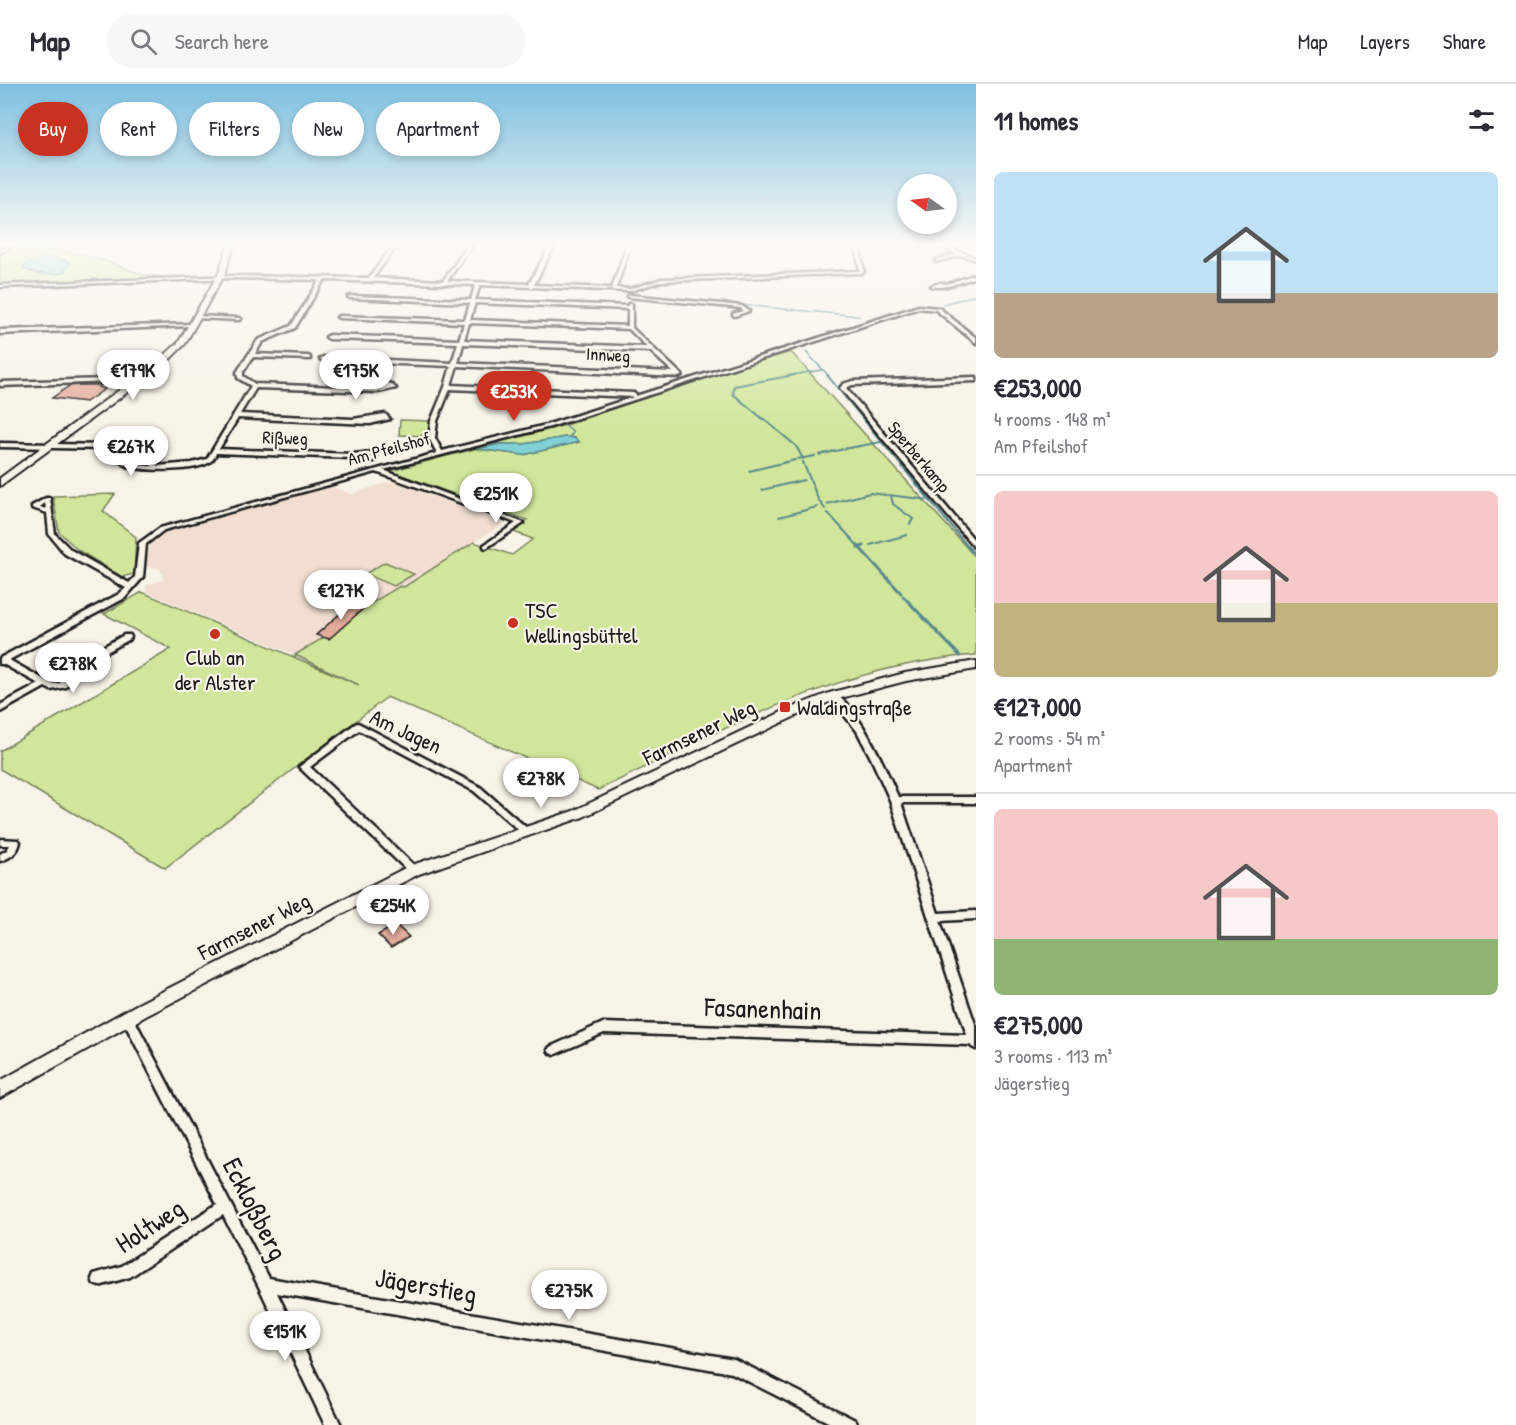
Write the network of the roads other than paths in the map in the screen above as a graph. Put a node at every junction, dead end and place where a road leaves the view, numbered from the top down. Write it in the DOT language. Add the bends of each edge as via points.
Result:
graph roads {
  1 [pos="203,307"];
  2 [pos="305,307"];
  3 [pos="472,307"];
  4 [pos="593,307"];
  5 [pos="739,307"];
  6 [pos="630,308"];
  7 [pos="735,315"];
  8 [pos="339,317"];
  9 [pos="239,319"];
  10 [pos="194,321"];
  11 [pos="468,321"];
  12 [pos="630,328"];
  13 [pos="0,332"];
  14 [pos="329,337"];
  15 [pos="462,341"];
  16 [pos="976,341"];
  17 [pos="651,349"];
  18 [pos="252,355"];
  19 [pos="308,358"];
  20 [pos="323,359"];
  21 [pos="456,363"];
  22 [pos="676,374"];
  23 [pos="140,379"];
  24 [pos="976,379"];
  25 [pos="687,380"];
  26 [pos="0,384"];
  27 [pos="254,386"];
  28 [pos="448,387"];
  29 [pos="369,390"];
  30 [pos="639,396"];
  31 [pos="236,416"];
  32 [pos="356,420"];
  33 [pos="0,445"];
  34 [pos="50,445"];
  35 [pos="214,451"];
  36 [pos="440,453"];
  37 [pos="120,454"];
  38 [pos="354,456"];
  39 [pos="154,466"];
  40 [pos="377,470"];
  41 [pos="0,483"];
  42 [pos="50,512"];
  43 [pos="486,546"];
  44 [pos="976,546"];
  45 [pos="130,586"];
  46 [pos="127,637"];
  47 [pos="1,661"];
  48 [pos="976,665"];
  49 [pos="45,683"];
  50 [pos="833,696"];
  51 [pos="0,709"];
  52 [pos="895,800"];
  53 [pos="976,800"];
  54 [pos="525,831"];
  55 [pos="0,842"];
  56 [pos="0,858"];
  57 [pos="414,870"];
  58 [pos="976,915"];
  59 [pos="934,917"];
  60 [pos="128,1018"];
  61 [pos="975,1042"];
  62 [pos="554,1050"];
  63 [pos="0,1090"];
  64 [pos="225,1206"];
  65 [pos="99,1279"];
  66 [pos="265,1284"];
  67 [pos="333,1425"];
  68 [pos="850,1425"];
  1 -- 10 [label="street"];
  2 -- 18 [label="street" via="291,329 260,341"];
  3 -- 11 [label="street"];
  4 -- 6 [label="street"];
  5 -- 7 [label="street" via="747,311"];
  6 -- 12 [label="street"];
  8 -- 11 [label="street"];
  9 -- 10 [label="street"];
  10 -- 13 [label="street"];
  10 -- 23 [label="street" via="181,345"];
  11 -- 12 [label="street"];
  11 -- 15 [label="street"];
  12 -- 17 [label="street"];
  14 -- 15 [label="street"];
  15 -- 17 [label="street"];
  15 -- 21 [label="street"];
  16 -- 25 [label="street, Am Pfeilshof" via="937,309 919,307"];
  17 -- 22 [label="street"];
  18 -- 19 [label="street"];
  18 -- 27 [label="street" via="240,377"];
  20 -- 21 [label="street, Innweg"];
  21 -- 22 [label="street, Innweg"];
  21 -- 28 [label="street"];
  22 -- 25 [label="street"];
  23 -- 26 [label="street"];
  23 -- 34 [label="street"];
  24 -- 44 [label="street, Sperberkamp" via="843,388"];
  25 -- 30 [label="street, Am Pfeilshof"];
  27 -- 29 [label="street"];
  27 -- 31 [label="street"];
  28 -- 30 [label="street"];
  28 -- 36 [label="street" via="433,429 432,438"];
  30 -- 36 [label="street, Am Pfeilshof" via="548,426"];
  31 -- 32 [label="street"];
  31 -- 35 [label="street"];
  33 -- 34 [label="street"];
  34 -- 37 [label="street" via="110,447"];
  34 -- 41 [label="street"];
  35 -- 38 [label="street, Rißweg"];
  35 -- 39 [label="street" via="209,460 194,467"];
  36 -- 40 [label="street, Am Pfeilshof"];
  37 -- 39 [label="street" via="126,462"];
  37 -- 39 [label="street" via="155,451 160,457"];
  40 -- 43 [label="street" via="521,523"];
  40 -- 45 [label="street, Am Pfeilshof" via="162,529 143,543 139,577"];
  42 -- 45 [label="street" via="52,534 68,552"];
  45 -- 47 [label="street, Am Pfeilshof" via="122,596"];
  46 -- 49 [label="street" via="60,675 66,679 63,685 51,687"];
  47 -- 49 [label="street, Am Pfeilshof"];
  48 -- 50 [label="street, Farmsener Weg" via="905,677"];
  49 -- 51 [label="street"];
  50 -- 52 [label="street" via="848,712 879,762"];
  50 -- 54 [label="street, Farmsener Weg" via="594,807"];
  52 -- 53 [label="street"];
  52 -- 59 [label="street"];
  54 -- 57 [label="street, Farmsener Weg"];
  54 -- 57 [label="street, Am Jagen" via="477,789 358,726 304,767"];
  55 -- 56 [label="street" via="10,840 15,847"];
  57 -- 60 [label="street, Farmsener Weg"];
  58 -- 59 [label="street"];
  59 -- 61 [label="street"];
  60 -- 63 [label="street, Farmsener Weg"];
  60 -- 64 [label="street, Eckloßberg"];
  61 -- 62 [label="street, Fasanenhain" via="603,1028"];
  64 -- 65 [label="street, Holtweg" via="125,1272"];
  64 -- 66 [label="street, Eckloßberg"];
  66 -- 67 [label="street, Eckloßberg"];
  66 -- 68 [label="street, Jägerstieg" via="734,1366"];
}
